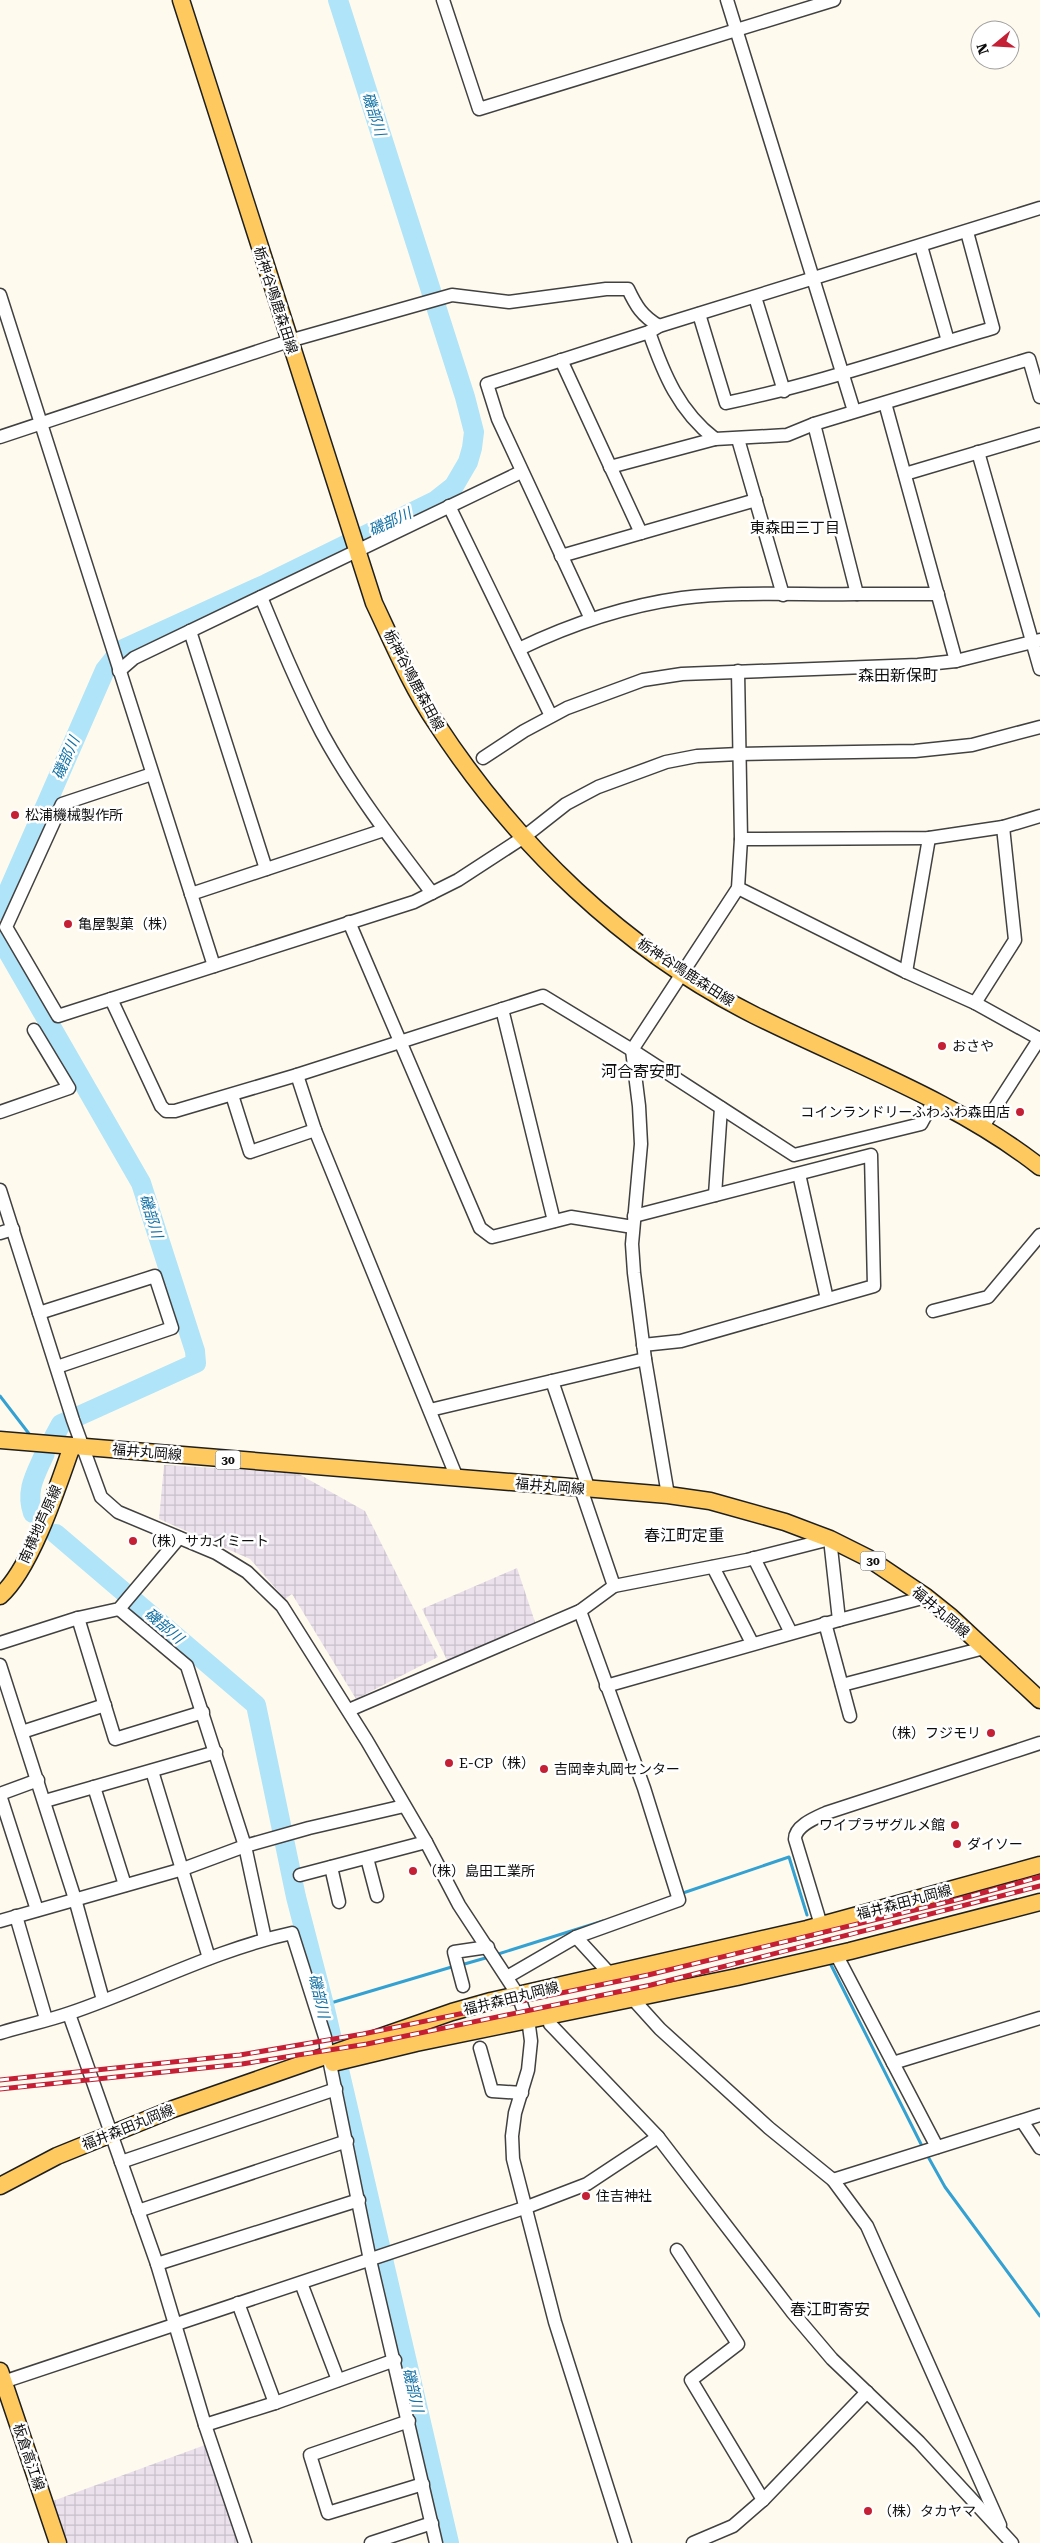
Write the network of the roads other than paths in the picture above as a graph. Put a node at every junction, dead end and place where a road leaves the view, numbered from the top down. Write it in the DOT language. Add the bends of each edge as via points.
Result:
graph roads {
  1 [pos="181,0"];
  2 [pos="443,0"];
  3 [pos="727,0"];
  4 [pos="834,0"];
  5 [pos="736,30"];
  6 [pos="1040,208"];
  7 [pos="967,232"];
  8 [pos="921,246"];
  9 [pos="814,279"];
  10 [pos="0,295"];
  11 [pos="755,297"];
  12 [pos="699,314"];
  13 [pos="654,329"];
  14 [pos="289,341"];
  15 [pos="948,341"];
  16 [pos="561,360"];
  17 [pos="843,375"];
  18 [pos="784,391"];
  19 [pos="1040,397"];
  20 [pos="885,403"];
  21 [pos="854,411"];
  22 [pos="42,424"];
  23 [pos="814,424"];
  24 [pos="1040,434"];
  25 [pos="0,437"];
  26 [pos="715,439"];
  27 [pos="738,439"];
  28 [pos="978,452"];
  29 [pos="610,467"];
  30 [pos="521,472"];
  31 [pos="905,474"];
  32 [pos="756,500"];
  33 [pos="449,506"];
  34 [pos="641,533"];
  35 [pos="356,551"];
  36 [pos="561,556"];
  37 [pos="857,594"];
  38 [pos="938,594"];
  39 [pos="783,595"];
  40 [pos="261,597"];
  41 [pos="591,619"];
  42 [pos="190,631"];
  43 [pos="1036,641"];
  44 [pos="519,649"];
  45 [pos="956,661"];
  46 [pos="1040,669"];
  47 [pos="119,671"];
  48 [pos="738,671"];
  49 [pos="551,716"];
  50 [pos="1040,727"];
  51 [pos="739,754"];
  52 [pos="483,758"];
  53 [pos="152,774"];
  54 [pos="1040,816"];
  55 [pos="1003,827"];
  56 [pos="384,830"];
  57 [pos="524,837"];
  58 [pos="930,838"];
  59 [pos="740,839"];
  60 [pos="266,869"];
  61 [pos="738,888"];
  62 [pos="432,893"];
  63 [pos="191,894"];
  64 [pos="349,922"];
  65 [pos="214,966"];
  66 [pos="906,972"];
  67 [pos="683,973"];
  68 [pos="111,999"];
  69 [pos="975,1003"];
  70 [pos="502,1009"];
  71 [pos="34,1030"];
  72 [pos="1040,1039"];
  73 [pos="401,1042"];
  74 [pos="632,1050"];
  75 [pos="298,1075"];
  76 [pos="232,1095"];
  77 [pos="934,1100"];
  78 [pos="721,1108"];
  79 [pos="0,1112"];
  80 [pos="982,1128"];
  81 [pos="315,1130"];
  82 [pos="1040,1167"];
  83 [pos="799,1174"];
  84 [pos="0,1190"];
  85 [pos="715,1195"];
  86 [pos="554,1221"];
  87 [pos="634,1222"];
  88 [pos="6,1231"];
  89 [pos="1040,1235"];
  90 [pos="827,1299"];
  91 [pos="933,1311"];
  92 [pos="39,1313"];
  93 [pos="643,1345"];
  94 [pos="645,1359"];
  95 [pos="57,1367"];
  96 [pos="552,1381"];
  97 [pos="430,1410"];
  98 [pos="0,1440"];
  99 [pos="77,1446"];
  100 [pos="457,1478"];
  101 [pos="585,1490"];
  102 [pos="668,1495"];
  103 [pos="179,1538"];
  104 [pos="830,1538"];
  105 [pos="754,1558"];
  106 [pos="713,1567"];
  107 [pos="614,1586"];
  108 [pos="0,1596"];
  109 [pos="926,1597"];
  110 [pos="125,1602"];
  111 [pos="580,1611"];
  112 [pos="78,1618"];
  113 [pos="839,1620"];
  114 [pos="825,1623"];
  115 [pos="791,1633"];
  116 [pos="0,1643"];
  117 [pos="752,1643"];
  118 [pos="984,1648"];
  119 [pos="0,1665"];
  120 [pos="842,1685"];
  121 [pos="606,1686"];
  122 [pos="1040,1700"];
  123 [pos="105,1705"];
  124 [pos="349,1710"];
  125 [pos="203,1712"];
  126 [pos="850,1716"];
  127 [pos="22,1732"];
  128 [pos="1040,1744"];
  129 [pos="216,1752"];
  130 [pos="152,1771"];
  131 [pos="38,1780"];
  132 [pos="94,1787"];
  133 [pos="0,1794"];
  134 [pos="45,1801"];
  135 [pos="404,1806"];
  136 [pos="426,1842"];
  137 [pos="245,1846"];
  138 [pos="367,1858"];
  139 [pos="1040,1865"];
  140 [pos="331,1868"];
  141 [pos="183,1869"];
  142 [pos="300,1875"];
  143 [pos="125,1885"];
  144 [pos="376,1896"];
  145 [pos="75,1899"];
  146 [pos="339,1902"];
  147 [pos="1040,1902"];
  148 [pos="37,1910"];
  149 [pos="16,1916"];
  150 [pos="0,1921"];
  151 [pos="821,1925"];
  152 [pos="576,1937"];
  153 [pos="265,1939"];
  154 [pos="488,1948"];
  155 [pos="836,1954"];
  156 [pos="209,1958"];
  157 [pos="610,1974"];
  158 [pos="507,1977"];
  159 [pos="463,1986"];
  160 [pos="518,1995"];
  161 [pos="632,1998"];
  162 [pos="103,2000"];
  163 [pos="69,2014"];
  164 [pos="548,2015"];
  165 [pos="1040,2018"];
  166 [pos="46,2019"];
  167 [pos="527,2020"];
  168 [pos="0,2033"];
  169 [pos="480,2048"];
  170 [pos="335,2057"];
  171 [pos="893,2063"];
  172 [pos="336,2089"];
  173 [pos="522,2093"];
  174 [pos="1040,2115"];
  175 [pos="1022,2121"];
  176 [pos="658,2137"];
  177 [pos="112,2138"];
  178 [pos="347,2141"];
  179 [pos="937,2147"];
  180 [pos="1040,2148"];
  181 [pos="120,2162"];
  182 [pos="833,2180"];
  183 [pos="0,2186"];
  184 [pos="0,2195"];
  185 [pos="360,2200"];
  186 [pos="527,2206"];
  187 [pos="138,2211"];
  188 [pos="678,2250"];
  189 [pos="370,2260"];
  190 [pos="157,2264"];
  191 [pos="301,2283"];
  192 [pos="238,2303"];
  193 [pos="175,2323"];
  194 [pos="394,2360"];
  195 [pos="1,2379"];
  196 [pos="338,2380"];
  197 [pos="867,2392"];
  198 [pos="275,2403"];
  199 [pos="408,2421"];
  200 [pos="205,2425"];
  201 [pos="423,2484"];
  202 [pos="763,2500"];
  203 [pos="432,2523"];
  204 [pos="1002,2530"];
  205 [pos="58,2543"];
  206 [pos="245,2543"];
  207 [pos="371,2543"];
  208 [pos="436,2543"];
  209 [pos="625,2543"];
  210 [pos="693,2543"];
  211 [pos="1012,2543"];
  1 -- 14 [label="main road, 栃神谷鳴鹿森田線"];
  2 -- 5 [label="street" via="479,109"];
  3 -- 5 [label="street"];
  4 -- 5 [label="street"];
  5 -- 9 [label="street"];
  6 -- 7 [label="street"];
  7 -- 8 [label="street"];
  7 -- 15 [label="street" via="993,328"];
  8 -- 9 [label="street"];
  8 -- 15 [label="street"];
  9 -- 11 [label="street"];
  9 -- 17 [label="street"];
  10 -- 22 [label="street"];
  11 -- 12 [label="street"];
  11 -- 18 [label="street"];
  12 -- 13 [label="street"];
  12 -- 18 [label="street" via="726,404"];
  13 -- 14 [label="street" via="637,309 628,289 509,302 452,294"];
  13 -- 16 [label="street"];
  13 -- 26 [label="street" via="674,392 697,425"];
  14 -- 22 [label="street"];
  14 -- 35 [label="main road, 栃神谷鳴鹿森田線"];
  15 -- 17 [label="street"];
  16 -- 29 [label="street"];
  16 -- 30 [label="street" via="487,384 498,420"];
  17 -- 18 [label="street"];
  17 -- 21 [label="street"];
  19 -- 20 [label="street" via="1029,359"];
  20 -- 21 [label="street"];
  20 -- 31 [label="street"];
  21 -- 23 [label="street"];
  22 -- 25 [label="street"];
  22 -- 47 [label="street"];
  23 -- 27 [label="street" via="786,435"];
  23 -- 37 [label="street"];
  24 -- 28 [label="street"];
  26 -- 27 [label="street"];
  26 -- 29 [label="street"];
  27 -- 32 [label="street"];
  28 -- 31 [label="street"];
  28 -- 43 [label="street"];
  29 -- 34 [label="street"];
  30 -- 33 [label="street"];
  30 -- 36 [label="street"];
  31 -- 38 [label="street"];
  32 -- 34 [label="street"];
  32 -- 39 [label="street"];
  33 -- 35 [label="street"];
  33 -- 44 [label="street"];
  34 -- 36 [label="street"];
  35 -- 40 [label="street"];
  35 -- 57 [label="main road, 栃神谷鳴鹿森田線" via="374,603 434,722"];
  36 -- 41 [label="street"];
  37 -- 38 [label="street"];
  37 -- 39 [label="street"];
  38 -- 45 [label="street"];
  39 -- 41 [label="street" via="684,598"];
  40 -- 42 [label="street"];
  40 -- 56 [label="street" via="323,734"];
  41 -- 44 [label="street"];
  42 -- 47 [label="street" via="134,658"];
  42 -- 60 [label="street"];
  43 -- 45 [label="street"];
  43 -- 46 [label="street"];
  44 -- 49 [label="street"];
  45 -- 48 [label="street"];
  47 -- 53 [label="street"];
  48 -- 49 [label="street" via="643,680"];
  48 -- 51 [label="street"];
  49 -- 52 [label="street"];
  50 -- 51 [label="street" via="972,745 915,751"];
  51 -- 57 [label="street" via="697,756 666,762 625,776 566,804"];
  51 -- 59 [label="street"];
  53 -- 63 [label="street"];
  53 -- 68 [label="street" via="62,804 6,927 58,1016"];
  54 -- 55 [label="street"];
  55 -- 58 [label="street"];
  55 -- 69 [label="street" via="1015,940"];
  56 -- 60 [label="street"];
  56 -- 62 [label="street"];
  57 -- 62 [label="street"];
  57 -- 67 [label="main road, 栃神谷鳴鹿森田線" via="587,901"];
  58 -- 59 [label="street"];
  58 -- 66 [label="street"];
  59 -- 61 [label="street"];
  60 -- 63 [label="street"];
  61 -- 66 [label="street"];
  61 -- 67 [label="street"];
  62 -- 64 [label="street"];
  63 -- 65 [label="street"];
  64 -- 65 [label="street"];
  64 -- 73 [label="street"];
  65 -- 68 [label="street"];
  66 -- 69 [label="street"];
  67 -- 74 [label="street"];
  67 -- 77 [label="main road, 栃神谷鳴鹿森田線" via="752,1014"];
  68 -- 76 [label="street" via="160,1106 166,1111"];
  69 -- 72 [label="street"];
  70 -- 73 [label="street"];
  70 -- 74 [label="street" via="543,996"];
  70 -- 86 [label="street"];
  71 -- 79 [label="street" via="69,1088"];
  72 -- 80 [label="street"];
  73 -- 75 [label="street"];
  73 -- 86 [label="street" via="480,1228 492,1237"];
  74 -- 78 [label="street"];
  74 -- 87 [label="street" via="640,1144"];
  75 -- 76 [label="street"];
  75 -- 81 [label="street"];
  76 -- 81 [label="street" via="250,1152"];
  77 -- 78 [label="street" via="921,1124 794,1155"];
  77 -- 80 [label="main road, 栃神谷鳴鹿森田線"];
  78 -- 85 [label="street"];
  80 -- 82 [label="main road, 栃神谷鳴鹿森田線"];
  81 -- 97 [label="street"];
  83 -- 85 [label="street"];
  83 -- 90 [label="street"];
  83 -- 90 [label="street" via="871,1155 874,1286"];
  84 -- 88 [label="street"];
  85 -- 87 [label="street"];
  86 -- 87 [label="street" via="571,1217"];
  87 -- 93 [label="street" via="632,1244"];
  88 -- 92 [label="street"];
  89 -- 91 [label="street" via="988,1297"];
  90 -- 93 [label="street" via="680,1341"];
  92 -- 95 [label="street"];
  92 -- 95 [label="street" via="156,1276 172,1328"];
  93 -- 94 [label="street"];
  94 -- 96 [label="street"];
  94 -- 102 [label="street"];
  95 -- 99 [label="street"];
  96 -- 97 [label="street"];
  96 -- 101 [label="street"];
  97 -- 100 [label="street"];
  98 -- 99 [label="main road, 福井丸岡線 / 30"];
  99 -- 100 [label="main road, 福井丸岡線 / 30"];
  99 -- 103 [label="street" via="107,1503 118,1512"];
  99 -- 108 [label="main road, 南横地芦原線" via="29,1551 8,1589"];
  100 -- 101 [label="main road, 福井丸岡線 / 30"];
  101 -- 102 [label="main road, 福井丸岡線 / 30"];
  101 -- 107 [label="street"];
  102 -- 104 [label="main road, 福井丸岡線 / 30" via="744,1509"];
  103 -- 110 [label="street"];
  103 -- 124 [label="street" via="216,1553 246,1572 282,1606"];
  104 -- 105 [label="street"];
  104 -- 109 [label="main road, 福井丸岡線 / 30" via="891,1572"];
  104 -- 113 [label="street"];
  105 -- 106 [label="street"];
  105 -- 115 [label="street"];
  106 -- 107 [label="street"];
  106 -- 117 [label="street"];
  107 -- 111 [label="street"];
  109 -- 113 [label="street"];
  109 -- 118 [label="main road, 福井丸岡線 / 30"];
  110 -- 112 [label="street"];
  110 -- 125 [label="street" via="188,1666"];
  111 -- 121 [label="street"];
  111 -- 124 [label="street"];
  112 -- 116 [label="street"];
  112 -- 123 [label="street"];
  113 -- 114 [label="street"];
  114 -- 115 [label="street"];
  114 -- 120 [label="street"];
  115 -- 117 [label="street"];
  117 -- 121 [label="street"];
  118 -- 120 [label="street"];
  118 -- 122 [label="main road, 福井丸岡線 / 30"];
  119 -- 127 [label="street"];
  120 -- 126 [label="street"];
  121 -- 152 [label="street" via="644,1788 679,1900"];
  123 -- 125 [label="street" via="115,1739"];
  123 -- 127 [label="street"];
  124 -- 135 [label="street"];
  125 -- 129 [label="street"];
  127 -- 131 [label="street"];
  128 -- 151 [label="street" via="826,1813 801,1827 795,1833 795,1839"];
  129 -- 130 [label="street"];
  129 -- 137 [label="street"];
  130 -- 132 [label="street"];
  130 -- 141 [label="street"];
  131 -- 133 [label="street"];
  131 -- 134 [label="street"];
  132 -- 134 [label="street"];
  132 -- 143 [label="street"];
  133 -- 148 [label="street"];
  134 -- 145 [label="street"];
  135 -- 136 [label="street"];
  135 -- 137 [label="street"];
  136 -- 138 [label="street"];
  136 -- 154 [label="street" via="459,1905"];
  137 -- 141 [label="street"];
  137 -- 153 [label="street"];
  138 -- 140 [label="street"];
  138 -- 144 [label="street"];
  139 -- 151 [label="main road, 福井森田丸岡線"];
  140 -- 142 [label="street"];
  140 -- 146 [label="street"];
  141 -- 143 [label="street"];
  141 -- 156 [label="street"];
  143 -- 145 [label="street"];
  145 -- 148 [label="street"];
  145 -- 162 [label="street"];
  147 -- 155 [label="main road, 福井森田丸岡線"];
  148 -- 149 [label="street"];
  149 -- 150 [label="street"];
  149 -- 166 [label="street"];
  151 -- 157 [label="main road, 福井森田丸岡線"];
  152 -- 157 [label="street"];
  152 -- 158 [label="street"];
  153 -- 156 [label="street"];
  153 -- 170 [label="street" via="292,1933 325,2037"];
  154 -- 158 [label="street"];
  154 -- 159 [label="street" via="454,1952"];
  155 -- 161 [label="main road, 福井森田丸岡線"];
  155 -- 171 [label="street"];
  156 -- 162 [label="street"];
  157 -- 160 [label="main road, 福井森田丸岡線"];
  158 -- 160 [label="street"];
  160 -- 167 [label="street"];
  160 -- 170 [label="main road, 福井森田丸岡線" via="452,2012"];
  161 -- 164 [label="main road, 福井森田丸岡線"];
  161 -- 182 [label="street" via="660,2029 769,2128"];
  162 -- 163 [label="street"];
  163 -- 166 [label="street"];
  163 -- 177 [label="street"];
  164 -- 167 [label="main road, 福井森田丸岡線"];
  164 -- 176 [label="street" via="550,2024"];
  165 -- 171 [label="street"];
  166 -- 168 [label="street"];
  167 -- 170 [label="main road, 福井森田丸岡線"];
  167 -- 173 [label="street" via="531,2050"];
  169 -- 173 [label="street" via="492,2091"];
  170 -- 172 [label="street"];
  170 -- 177 [label="main road, 福井森田丸岡線"];
  171 -- 179 [label="street"];
  172 -- 178 [label="street"];
  172 -- 181 [label="street"];
  173 -- 186 [label="street" via="515,2113 513,2159"];
  174 -- 175 [label="street"];
  175 -- 179 [label="street"];
  175 -- 180 [label="street"];
  176 -- 186 [label="street" via="587,2184"];
  176 -- 197 [label="street" via="793,2312 832,2359"];
  177 -- 181 [label="street"];
  177 -- 183 [label="main road, 福井森田丸岡線" via="43,2163"];
  177 -- 184 [label="main road, 福井森田丸岡線"];
  178 -- 185 [label="street"];
  178 -- 187 [label="street"];
  179 -- 182 [label="street"];
  181 -- 187 [label="street"];
  182 -- 204 [label="street" via="867,2226"];
  185 -- 189 [label="street"];
  185 -- 190 [label="street"];
  186 -- 189 [label="street"];
  186 -- 209 [label="street" via="555,2322"];
  187 -- 190 [label="street"];
  188 -- 202 [label="street" via="738,2344 691,2380"];
  189 -- 191 [label="street"];
  189 -- 194 [label="street"];
  190 -- 193 [label="street"];
  191 -- 192 [label="street"];
  191 -- 196 [label="street"];
  192 -- 193 [label="street"];
  192 -- 198 [label="street"];
  193 -- 195 [label="street"];
  193 -- 200 [label="street"];
  194 -- 196 [label="street"];
  194 -- 199 [label="street"];
  195 -- 205 [label="main road, 板倉高江線"];
  196 -- 198 [label="street"];
  197 -- 202 [label="street"];
  197 -- 204 [label="street"];
  198 -- 200 [label="street"];
  199 -- 201 [label="street"];
  199 -- 201 [label="street" via="310,2455 328,2513"];
  200 -- 206 [label="street"];
  201 -- 203 [label="street"];
  202 -- 210 [label="street" via="733,2526"];
  203 -- 207 [label="street"];
  203 -- 208 [label="street"];
  204 -- 211 [label="street"];
}
